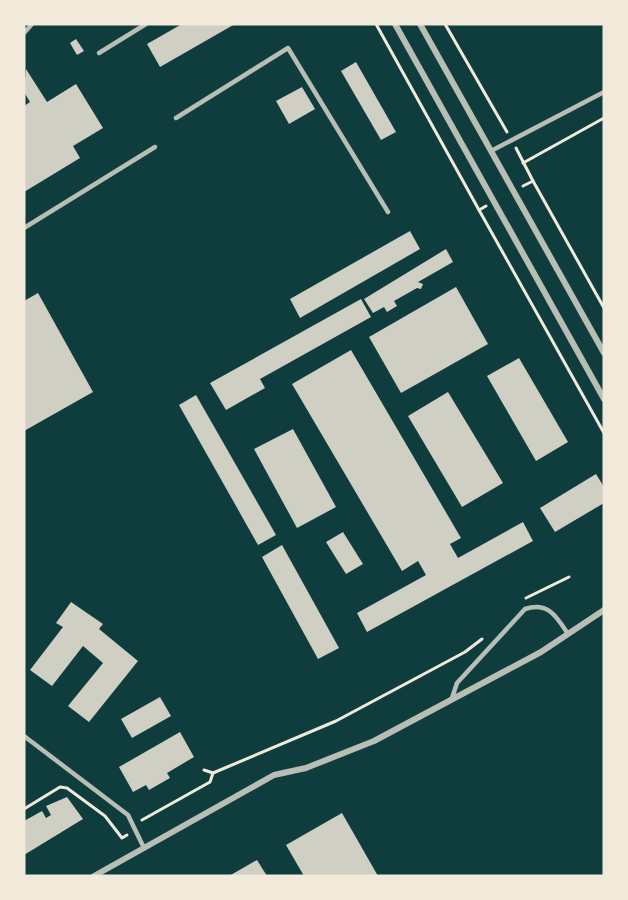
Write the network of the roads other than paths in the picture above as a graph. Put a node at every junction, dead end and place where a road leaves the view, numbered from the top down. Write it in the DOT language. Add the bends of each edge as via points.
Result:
graph roads {
  1 [pos="32,24"];
  2 [pos="146,24"];
  3 [pos="395,24"];
  4 [pos="420,24"];
  5 [pos="24,33"];
  6 [pos="99,53"];
  7 [pos="604,93"];
  8 [pos="176,118"];
  9 [pos="155,147"];
  10 [pos="490,151"];
  11 [pos="388,212"];
  12 [pos="24,228"];
  13 [pos="604,353"];
  14 [pos="604,399"];
  15 [pos="604,605"];
  16 [pos="604,610"];
  17 [pos="592,618"];
  18 [pos="568,634"];
  19 [pos="452,698"];
  20 [pos="24,736"];
  21 [pos="144,848"];
  22 [pos="94,876"];
  1 -- 5 [label="lane"];
  2 -- 6 [label="lane"];
  3 -- 14 [label="street"];
  4 -- 10 [label="street"];
  7 -- 10 [label="lane"];
  8 -- 11 [label="lane" via="288,48"];
  9 -- 12 [label="lane"];
  10 -- 13 [label="street"];
  15 -- 17 [label="street"];
  16 -- 17 [label="street"];
  17 -- 18 [label="street"];
  18 -- 19 [label="street"];
  18 -- 19 [label="lane" via="547,608 536,605 525,609 457,683"];
  19 -- 21 [label="street" via="374,741 306,768 274,775"];
  20 -- 21 [label="lane" via="128,815"];
  21 -- 22 [label="street"];
}
